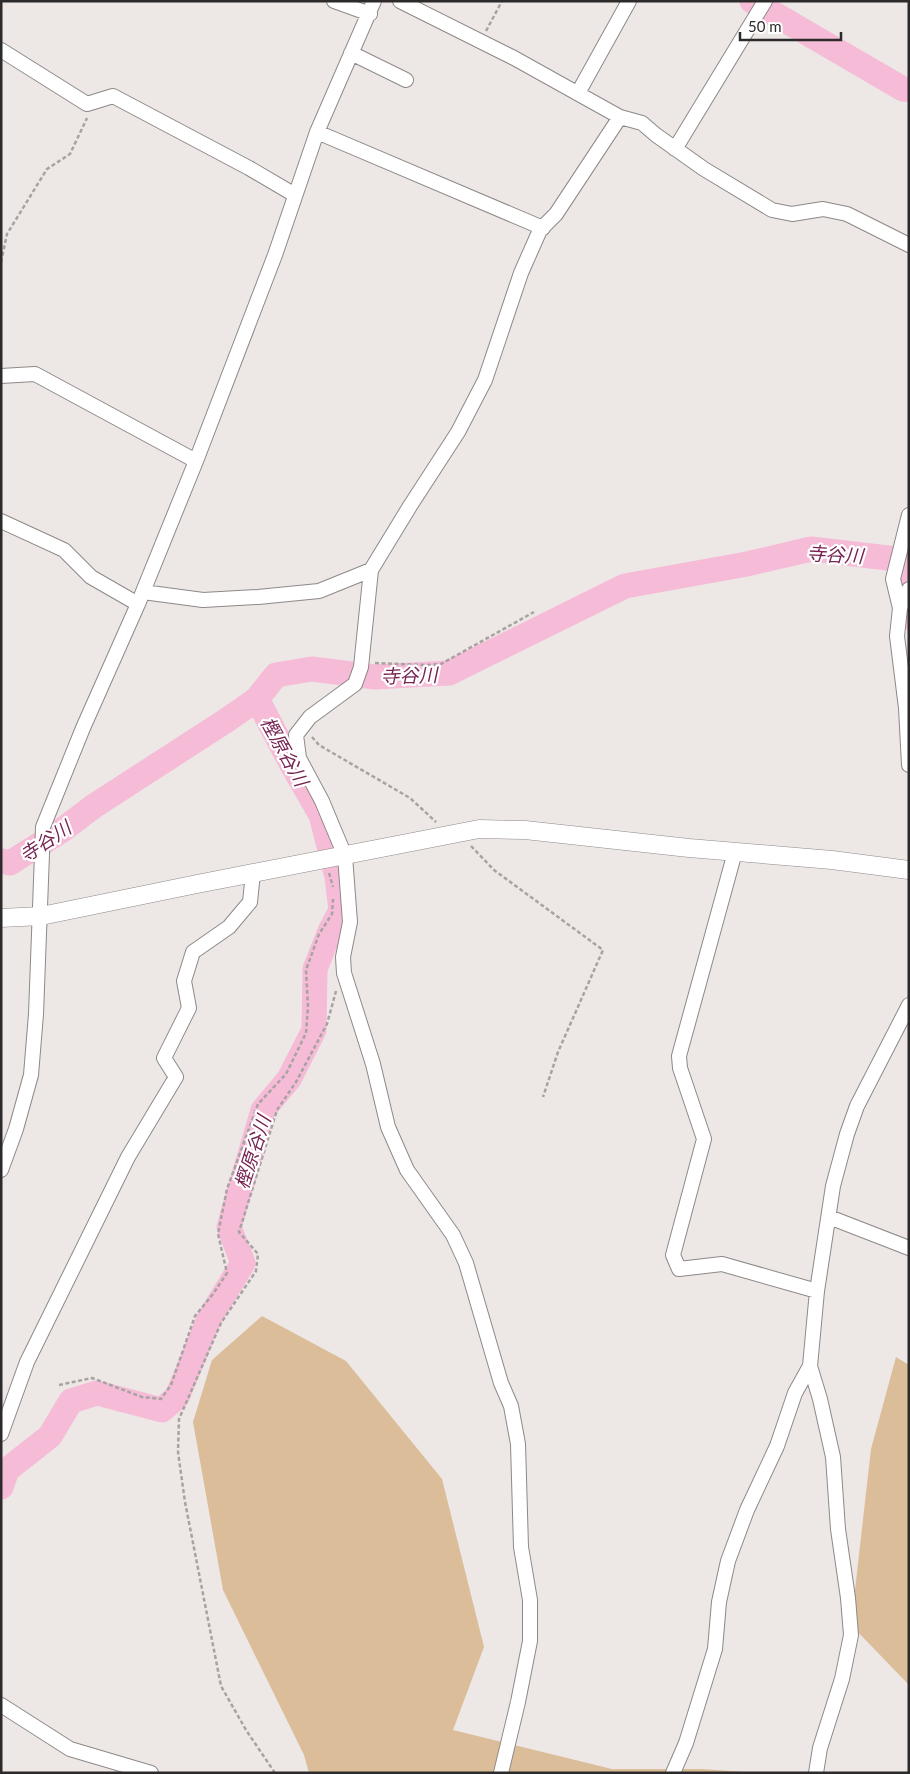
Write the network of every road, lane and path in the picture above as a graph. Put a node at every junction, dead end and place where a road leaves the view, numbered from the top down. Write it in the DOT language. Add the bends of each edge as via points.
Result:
graph roads {
  1 [pos="334,1"];
  2 [pos="400,1"];
  3 [pos="502,1"];
  4 [pos="629,1"];
  5 [pos="764,3"];
  6 [pos="372,8"];
  7 [pos="480,41"];
  8 [pos="1,50"];
  9 [pos="351,52"];
  10 [pos="406,80"];
  11 [pos="578,94"];
  12 [pos="87,104"];
  13 [pos="620,117"];
  14 [pos="317,132"];
  15 [pos="675,149"];
  16 [pos="295,196"];
  17 [pos="543,228"];
  18 [pos="909,245"];
  19 [pos="1,262"];
  20 [pos="1,376"];
  21 [pos="196,461"];
  22 [pos="909,515"];
  23 [pos="1,521"];
  24 [pos="371,570"];
  25 [pos="909,589"];
  26 [pos="141,598"];
  27 [pos="900,608"];
  28 [pos="534,612"];
  29 [pos="361,665"];
  30 [pos="304,726"];
  31 [pos="909,765"];
  32 [pos="454,834"];
  33 [pos="735,852"];
  34 [pos="345,856"];
  35 [pos="326,859"];
  36 [pos="909,870"];
  37 [pos="253,873"];
  38 [pos="41,916"];
  39 [pos="1,918"];
  40 [pos="336,988"];
  41 [pos="909,1005"];
  42 [pos="543,1097"];
  43 [pos="1,1170"];
  44 [pos="829,1217"];
  45 [pos="909,1248"];
  46 [pos="817,1291"];
  47 [pos="810,1366"];
  48 [pos="58,1386"];
  49 [pos="1,1434"];
  50 [pos="1,1705"];
  51 [pos="112,1767"];
  52 [pos="151,1773"];
  53 [pos="275,1773"];
  54 [pos="501,1773"];
  55 [pos="673,1773"];
  56 [pos="816,1773"];
  1 -- 6 [label="street"];
  2 -- 7 [label="street"];
  3 -- 7 [label="path"];
  4 -- 11 [label="street"];
  5 -- 15 [label="street"];
  6 -- 9 [label="street"];
  7 -- 11 [label="street"];
  8 -- 12 [label="street"];
  9 -- 10 [label="street"];
  9 -- 14 [label="street"];
  11 -- 13 [label="street"];
  12 -- 16 [label="street" via="112,96 249,168"];
  12 -- 19 [label="path" via="87,118 70,154 47,169 6,234"];
  13 -- 15 [label="street" via="642,123"];
  13 -- 17 [label="street" via="556,214"];
  14 -- 16 [label="street"];
  14 -- 17 [label="street"];
  15 -- 18 [label="street" via="772,210 792,214 823,208 847,214"];
  16 -- 21 [label="street"];
  17 -- 24 [label="street" via="521,273 485,380 458,432"];
  20 -- 21 [label="street" via="35,374"];
  21 -- 26 [label="street"];
  22 -- 27 [label="street" via="892,579"];
  23 -- 26 [label="street" via="64,550 92,577"];
  24 -- 26 [label="street" via="319,591 258,598"];
  24 -- 29 [label="street"];
  25 -- 27 [label="street"];
  26 -- 38 [label="street" via="43,827"];
  27 -- 31 [label="street" via="897,636"];
  28 -- 29 [label="path" via="441,664"];
  29 -- 30 [label="street" via="355,684"];
  30 -- 32 [label="path" via="318,745 410,798"];
  30 -- 34 [label="street" via="296,735 299,758 322,801"];
  32 -- 33 [label="street" via="479,829 525,830"];
  32 -- 34 [label="street"];
  32 -- 42 [label="path" via="494,870 603,950 558,1052"];
  33 -- 36 [label="street"];
  33 -- 46 [label="street" via="679,1056 680,1068 704,1139 673,1255 679,1269 722,1264"];
  34 -- 35 [label="street"];
  34 -- 54 [label="street" via="350,922 343,957 344,973 373,1064 388,1127 407,1170 453,1235 466,1262 501,1383 511,1406 518,1444 520,1547 530,1600 530,1641"];
  35 -- 37 [label="street"];
  35 -- 48 [label="path" via="334,900 332,914 319,934 306,970 306,1033 286,1074 258,1104 227,1189 218,1234 227,1273 195,1316 171,1385 161,1399 142,1397 92,1378"];
  37 -- 38 [label="street"];
  37 -- 49 [label="street" via="250,902 228,927 193,952 184,981 189,1008 164,1058 176,1077 128,1157 27,1362"];
  38 -- 39 [label="street"];
  38 -- 43 [label="street" via="31,1075"];
  40 -- 53 [label="path" via="327,1024 277,1110 239,1232 258,1254 256,1271 221,1323 179,1419 178,1452 185,1502 221,1686"];
  41 -- 44 [label="street" via="857,1106 833,1186"];
  44 -- 45 [label="street"];
  44 -- 46 [label="street"];
  46 -- 47 [label="street"];
  47 -- 55 [label="street" via="795,1393 777,1446 747,1510 728,1561 719,1602 715,1649"];
  47 -- 56 [label="street" via="833,1457 838,1529 852,1634"];
  50 -- 51 [label="street" via="70,1749"];
  51 -- 52 [label="street"];
}
